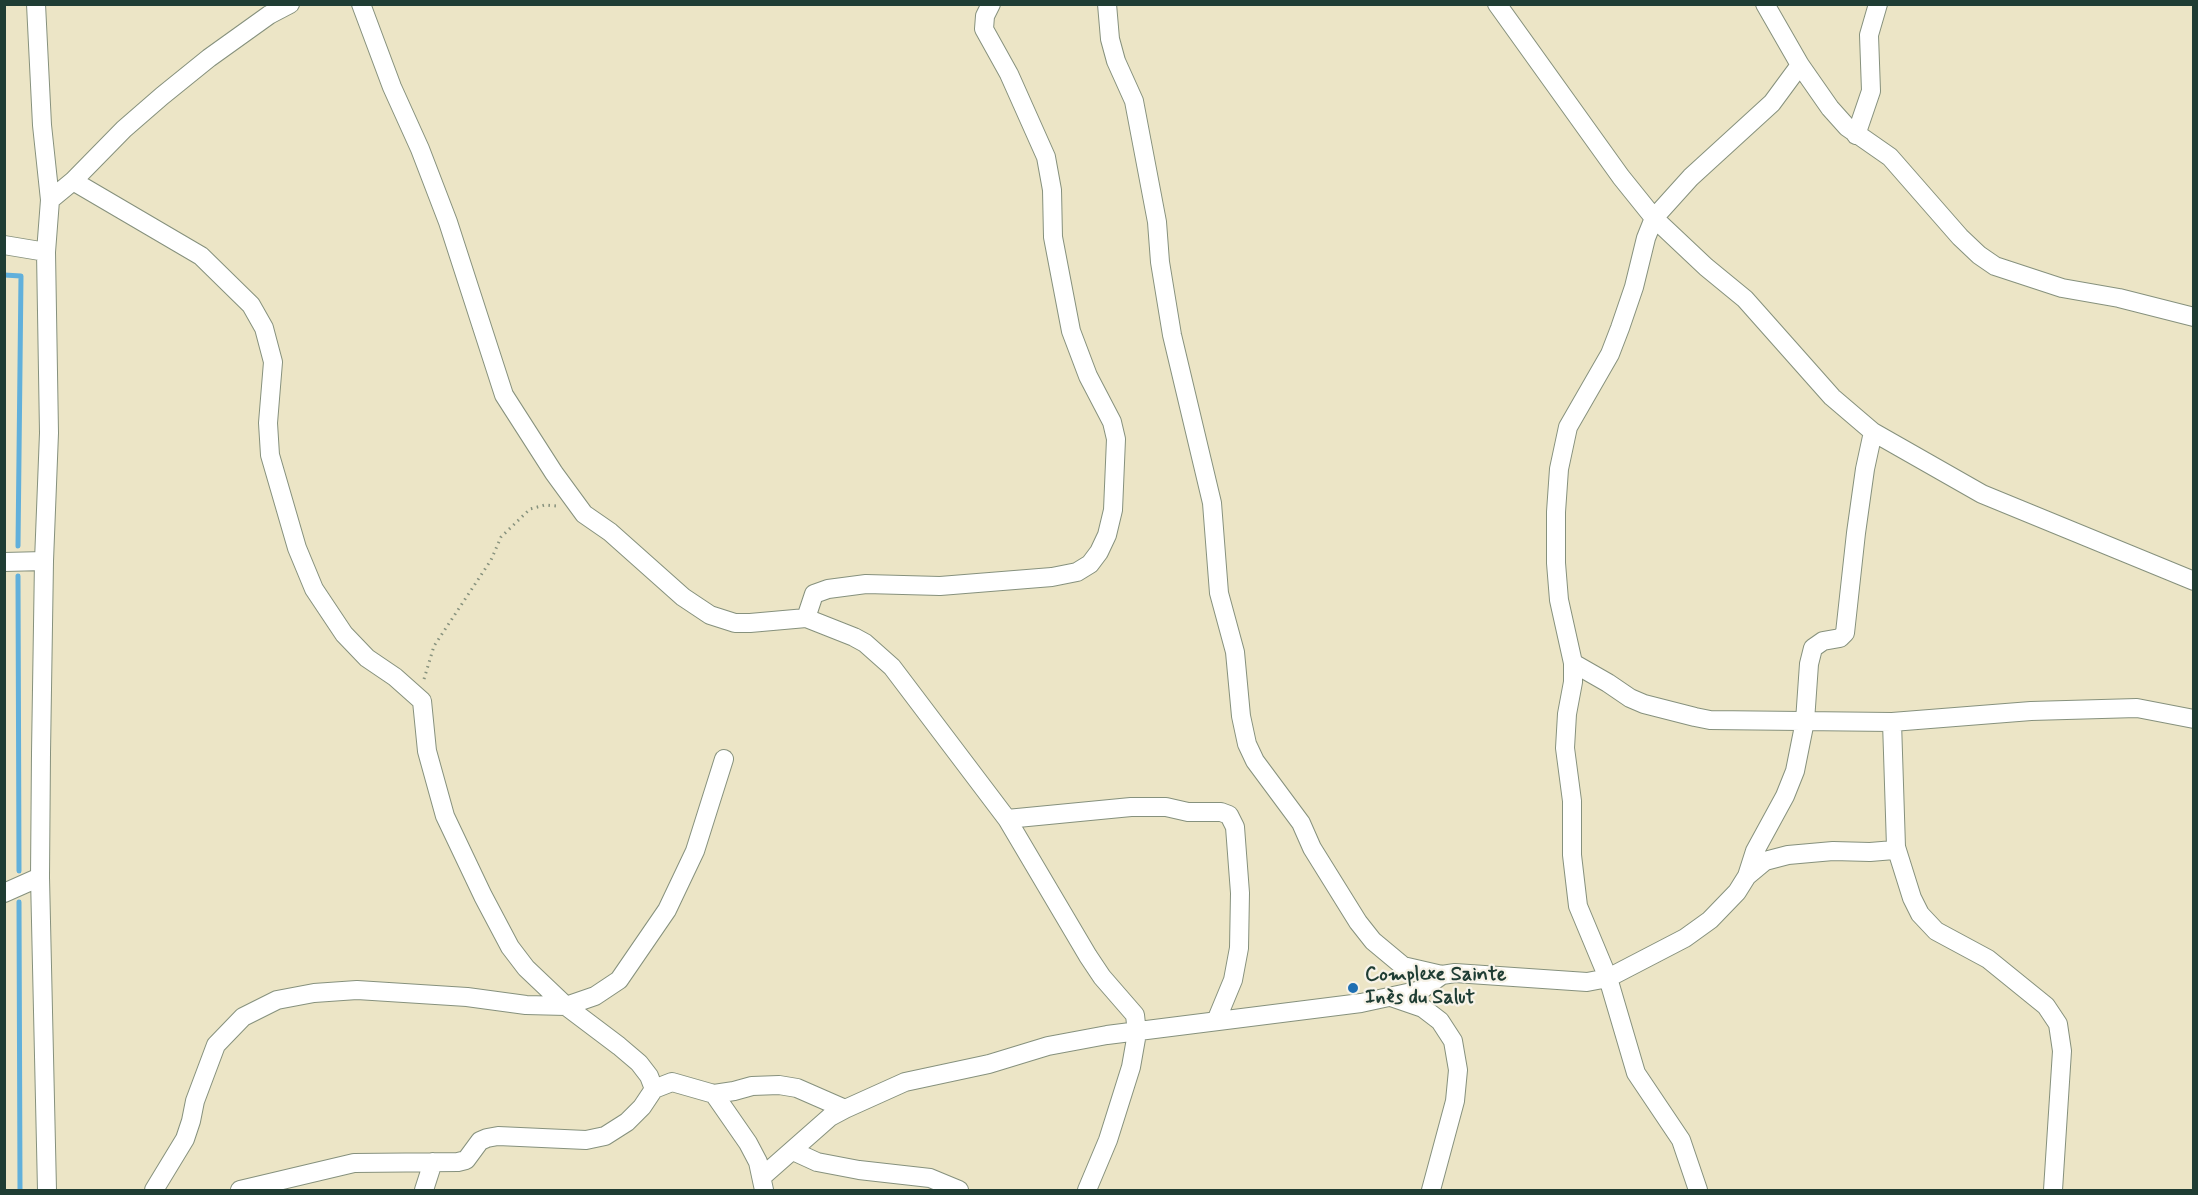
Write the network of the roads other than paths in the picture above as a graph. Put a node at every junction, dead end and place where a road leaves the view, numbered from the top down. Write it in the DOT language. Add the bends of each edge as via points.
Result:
graph roads {
  1 [pos="36,4"];
  2 [pos="361,4"];
  3 [pos="991,4"];
  4 [pos="1107,4"];
  5 [pos="1497,4"];
  6 [pos="1766,4"];
  7 [pos="1878,4"];
  8 [pos="283,6"];
  9 [pos="1800,65"];
  10 [pos="1856,135"];
  11 [pos="73,181"];
  12 [pos="50,200"];
  13 [pos="1654,218"];
  14 [pos="4,245"];
  15 [pos="46,252"];
  16 [pos="2193,317"];
  17 [pos="1873,432"];
  18 [pos="44,561"];
  19 [pos="4,562"];
  20 [pos="2193,581"];
  21 [pos="806,618"];
  22 [pos="1573,663"];
  23 [pos="2193,718"];
  24 [pos="1805,721"];
  25 [pos="1892,722"];
  26 [pos="724,759"];
  27 [pos="1007,819"];
  28 [pos="1896,847"];
  29 [pos="1747,876"];
  30 [pos="40,877"];
  31 [pos="4,893"];
  32 [pos="1442,975"];
  33 [pos="1608,978"];
  34 [pos="1391,997"];
  35 [pos="566,1006"];
  36 [pos="1216,1021"];
  37 [pos="1137,1032"];
  38 [pos="654,1089"];
  39 [pos="714,1094"];
  40 [pos="845,1109"];
  41 [pos="793,1151"];
  42 [pos="433,1162"];
  43 [pos="764,1183"];
  44 [pos="47,1191"];
  45 [pos="154,1191"];
  46 [pos="240,1191"];
  47 [pos="424,1191"];
  48 [pos="959,1191"];
  49 [pos="1087,1191"];
  50 [pos="1431,1191"];
  51 [pos="1698,1191"];
  52 [pos="2052,1191"];
  1 -- 12 [label="street"];
  2 -- 21 [label="street" via="448,222 504,395 554,473 584,514 710,615 735,623"];
  3 -- 21 [label="street" via="984,29 1026,108 1046,157 1052,190 1053,237 1071,331 1088,376 1113,422 1113,510 1107,535 1090,564 1077,572 951,585 866,584 828,589 813,594"];
  4 -- 32 [label="street" via="1116,61 1134,100 1157,222 1172,335 1212,503 1219,593 1235,652 1247,744 1373,941 1403,966"];
  5 -- 13 [label="street"];
  6 -- 9 [label="street"];
  7 -- 10 [label="street" via="1869,35 1871,91"];
  8 -- 11 [label="street" via="162,96"];
  9 -- 10 [label="street" via="1830,108"];
  9 -- 13 [label="street" via="1772,103 1684,184"];
  10 -- 16 [label="street" via="1890,157 1960,237 1995,266 2062,288"];
  11 -- 12 [label="street"];
  11 -- 35 [label="street" via="201,256 251,305 264,328 273,362 268,423 270,455 297,548 314,589 344,634 367,658 422,701 427,751 445,816 510,947"];
  12 -- 15 [label="street"];
  13 -- 17 [label="street" via="1745,299 1832,397"];
  13 -- 22 [label="street" via="1613,346 1568,427 1559,469 1559,600"];
  14 -- 15 [label="street"];
  15 -- 18 [label="street" via="49,433"];
  17 -- 20 [label="street" via="1982,494"];
  17 -- 24 [label="street" via="1845,633 1813,648"];
  18 -- 19 [label="street"];
  18 -- 30 [label="street"];
  21 -- 27 [label="street" via="854,637 892,667"];
  22 -- 24 [label="street" via="1630,698 1695,717"];
  22 -- 33 [label="street" via="1565,748 1572,801 1572,855 1578,906"];
  23 -- 25 [label="street" via="2137,708"];
  24 -- 25 [label="street"];
  24 -- 29 [label="street" via="1795,771 1755,851"];
  25 -- 28 [label="street"];
  26 -- 35 [label="street" via="695,851 667,910 619,980 595,996"];
  27 -- 36 [label="street" via="1131,807 1229,815 1235,827 1240,893 1239,948 1233,980"];
  27 -- 37 [label="street" via="1088,956 1135,1015"];
  28 -- 29 [label="street" via="1889,851 1833,850 1788,855 1765,861"];
  28 -- 52 [label="street" via="1912,898 1936,932 1988,959 2046,1006 2058,1024 2062,1051"];
  29 -- 33 [label="street" via="1710,920 1685,938"];
  30 -- 31 [label="street"];
  30 -- 44 [label="street"];
  32 -- 33 [label="street" via="1575,982"];
  32 -- 34 [label="street" via="1421,990"];
  33 -- 51 [label="street" via="1636,1073 1681,1140"];
  34 -- 36 [label="street"];
  34 -- 50 [label="street" via="1423,1008 1440,1021 1453,1041 1458,1070 1455,1101"];
  35 -- 38 [label="street" via="639,1063"];
  35 -- 45 [label="street" via="357,990 277,1000 243,1017 216,1045 185,1139"];
  36 -- 37 [label="street"];
  37 -- 40 [label="street" via="1048,1046 989,1064 905,1082"];
  37 -- 49 [label="street" via="1131,1067"];
  38 -- 39 [label="street" via="672,1082"];
  38 -- 42 [label="street" via="627,1122 605,1136 586,1140 498,1136 480,1141 466,1160"];
  39 -- 40 [label="street" via="779,1085 797,1088"];
  39 -- 43 [label="street" via="748,1143"];
  40 -- 41 [label="street" via="830,1117"];
  41 -- 43 [label="street"];
  41 -- 48 [label="street" via="817,1162 930,1178"];
  42 -- 46 [label="street" via="354,1163"];
  42 -- 47 [label="street"];
}
